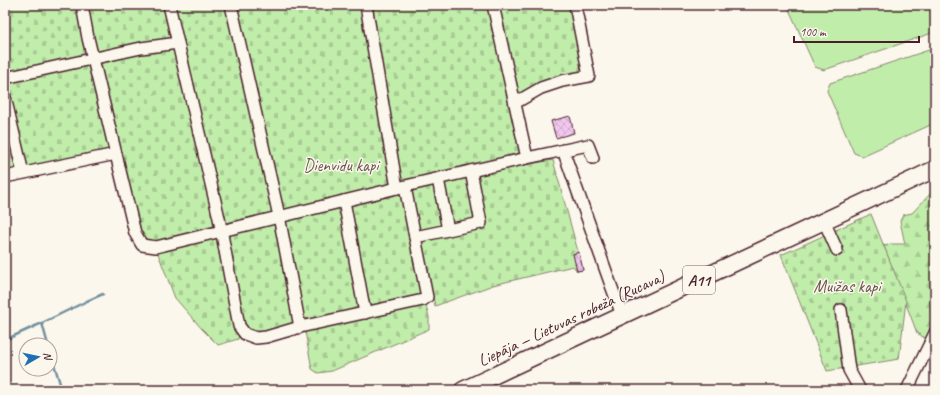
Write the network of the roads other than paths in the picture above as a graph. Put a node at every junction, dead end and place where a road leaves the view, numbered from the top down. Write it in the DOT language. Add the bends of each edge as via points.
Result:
graph roads {
  1 [pos="82,5"];
  2 [pos="169,5"];
  3 [pos="231,5"];
  4 [pos="366,5"];
  5 [pos="493,5"];
  6 [pos="575,5"];
  7 [pos="178,43"];
  8 [pos="93,58"];
  9 [pos="5,78"];
  10 [pos="5,97"];
  11 [pos="515,103"];
  12 [pos="563,150"];
  13 [pos="116,154"];
  14 [pos="527,158"];
  15 [pos="593,158"];
  16 [pos="935,169"];
  17 [pos="472,171"];
  18 [pos="23,173"];
  19 [pos="5,177"];
  20 [pos="438,179"];
  21 [pos="401,187"];
  22 [pos="344,201"];
  23 [pos="279,216"];
  24 [pos="824,221"];
  25 [pos="448,230"];
  26 [pos="222,231"];
  27 [pos="415,237"];
  28 [pos="837,250"];
  29 [pos="841,310"];
  30 [pos="365,313"];
  31 [pos="622,315"];
  32 [pos="300,327"];
  33 [pos="935,333"];
  34 [pos="463,390"];
  35 [pos="860,390"];
  36 [pos="907,390"];
  1 -- 8 [label="street"];
  2 -- 7 [label="street"];
  3 -- 23 [label="street"];
  4 -- 21 [label="street"];
  5 -- 11 [label="street"];
  6 -- 11 [label="street" via="589,76 540,88"];
  7 -- 8 [label="street"];
  7 -- 26 [label="street"];
  8 -- 9 [label="street"];
  8 -- 13 [label="street"];
  10 -- 18 [label="street"];
  11 -- 14 [label="street"];
  12 -- 14 [label="street"];
  12 -- 15 [label="street" via="588,145"];
  12 -- 31 [label="street"];
  13 -- 18 [label="street"];
  13 -- 26 [label="street" via="135,233 142,245 156,247"];
  14 -- 17 [label="street"];
  16 -- 24 [label="highway, Liepāja — Lietuvas robeža (Rucava) / A11"];
  17 -- 20 [label="street"];
  17 -- 25 [label="street" via="481,223"];
  18 -- 19 [label="street"];
  20 -- 21 [label="street"];
  20 -- 25 [label="street"];
  21 -- 22 [label="street"];
  21 -- 27 [label="street"];
  22 -- 23 [label="street"];
  22 -- 30 [label="street"];
  23 -- 26 [label="street"];
  23 -- 32 [label="street"];
  24 -- 28 [label="street"];
  24 -- 31 [label="highway, Liepāja — Lietuvas robeža (Rucava) / A11"];
  25 -- 27 [label="street"];
  26 -- 32 [label="street" via="239,326 244,334 256,338 266,337"];
  27 -- 30 [label="street" via="427,297"];
  29 -- 35 [label="street" via="849,370"];
  30 -- 32 [label="street"];
  31 -- 34 [label="highway, Liepāja — Lietuvas robeža (Rucava) / A11"];
  33 -- 36 [label="street"];
}
